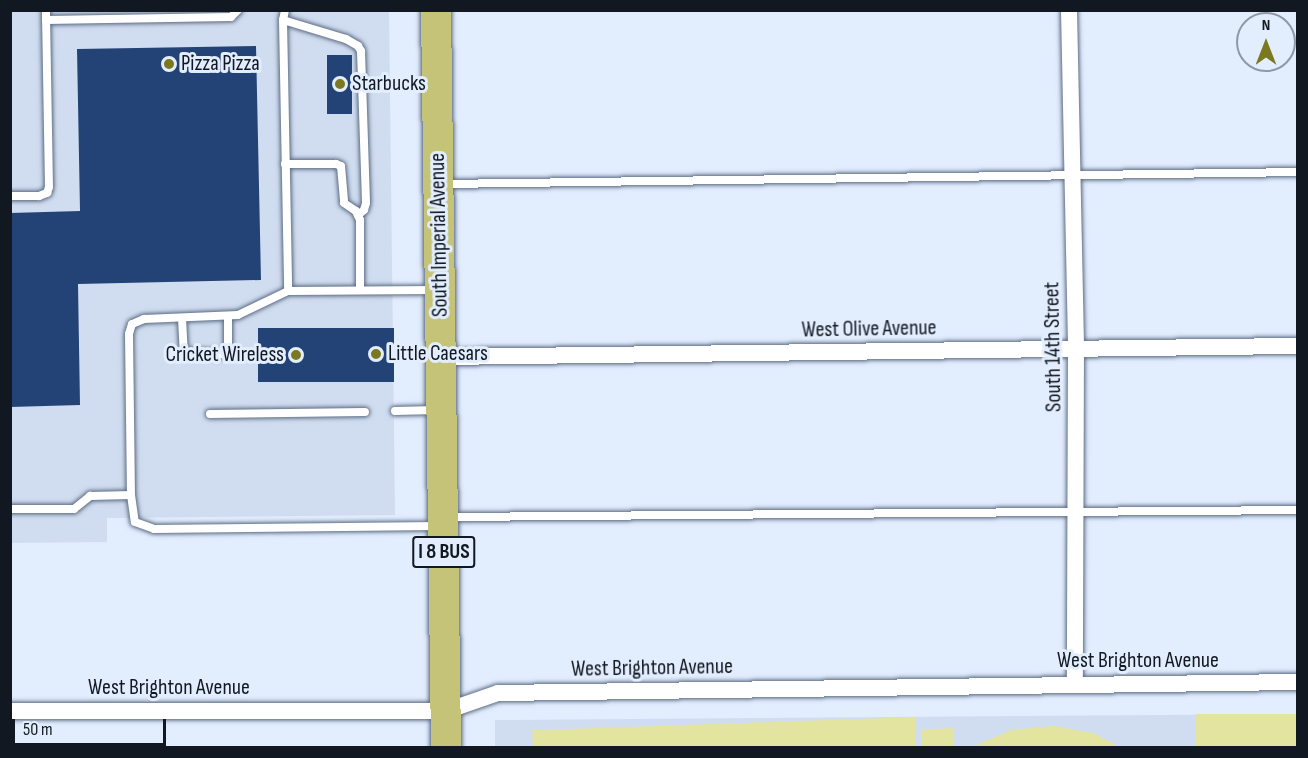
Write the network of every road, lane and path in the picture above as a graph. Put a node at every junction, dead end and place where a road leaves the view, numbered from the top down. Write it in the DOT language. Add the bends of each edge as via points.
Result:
graph roads {
  1 [pos="238,10"];
  2 [pos="285,10"];
  3 [pos="436,10"];
  4 [pos="1069,10"];
  5 [pos="46,15"];
  6 [pos="283,20"];
  7 [pos="285,164"];
  8 [pos="1298,172"];
  9 [pos="1072,176"];
  10 [pos="439,184"];
  11 [pos="10,196"];
  12 [pos="358,215"];
  13 [pos="360,290"];
  14 [pos="440,290"];
  15 [pos="288,291"];
  16 [pos="228,316"];
  17 [pos="182,318"];
  18 [pos="1298,346"];
  19 [pos="1076,350"];
  20 [pos="441,357"];
  21 [pos="442,410"];
  22 [pos="395,411"];
  23 [pos="365,412"];
  24 [pos="210,414"];
  25 [pos="131,495"];
  26 [pos="10,509"];
  27 [pos="1298,510"];
  28 [pos="1077,512"];
  29 [pos="443,522"];
  30 [pos="1298,682"];
  31 [pos="1076,683"];
  32 [pos="10,711"];
  33 [pos="446,711"];
  34 [pos="446,747"];
  1 -- 5 [label="lane" via="231,17"];
  2 -- 6 [label="lane"];
  3 -- 10 [label="highway, South Imperial Avenue / I 8 BUS"];
  4 -- 9 [label="street, South 14th Street"];
  5 -- 11 [label="lane" via="49,187 47,193 39,196"];
  6 -- 7 [label="lane"];
  6 -- 12 [label="lane" via="346,39 361,51 366,203"];
  7 -- 12 [label="lane" via="341,166 344,203"];
  7 -- 15 [label="lane"];
  8 -- 9 [label="lane"];
  9 -- 10 [label="lane"];
  9 -- 19 [label="street, South 14th Street"];
  10 -- 14 [label="highway, South Imperial Avenue / I 8 BUS"];
  12 -- 13 [label="lane"];
  13 -- 14 [label="lane"];
  13 -- 15 [label="lane"];
  14 -- 20 [label="highway, South Imperial Avenue / I 8 BUS"];
  15 -- 16 [label="lane" via="243,314"];
  16 -- 17 [label="lane"];
  16 -- 17 [label="lane" via="228,346 222,354 184,352"];
  17 -- 25 [label="lane" via="144,319 132,324 129,334"];
  18 -- 19 [label="street, West Olive Avenue"];
  19 -- 20 [label="street, West Olive Avenue"];
  19 -- 28 [label="street, South 14th Street"];
  20 -- 21 [label="highway, South Imperial Avenue / I 8 BUS"];
  21 -- 22 [label="lane"];
  21 -- 29 [label="highway, South Imperial Avenue / I 8 BUS"];
  23 -- 24 [label="lane"];
  25 -- 26 [label="lane" via="90,496 74,508"];
  25 -- 29 [label="lane" via="135,522 154,529"];
  27 -- 28 [label="lane"];
  28 -- 29 [label="lane"];
  28 -- 31 [label="street, South 14th Street"];
  29 -- 33 [label="highway, South Imperial Avenue / I 8 BUS"];
  30 -- 31 [label="street, West Brighton Avenue"];
  31 -- 33 [label="street, West Brighton Avenue" via="498,693"];
  32 -- 33 [label="street, West Brighton Avenue"];
  33 -- 34 [label="highway, South Imperial Avenue / I 8 BUS"];
}
